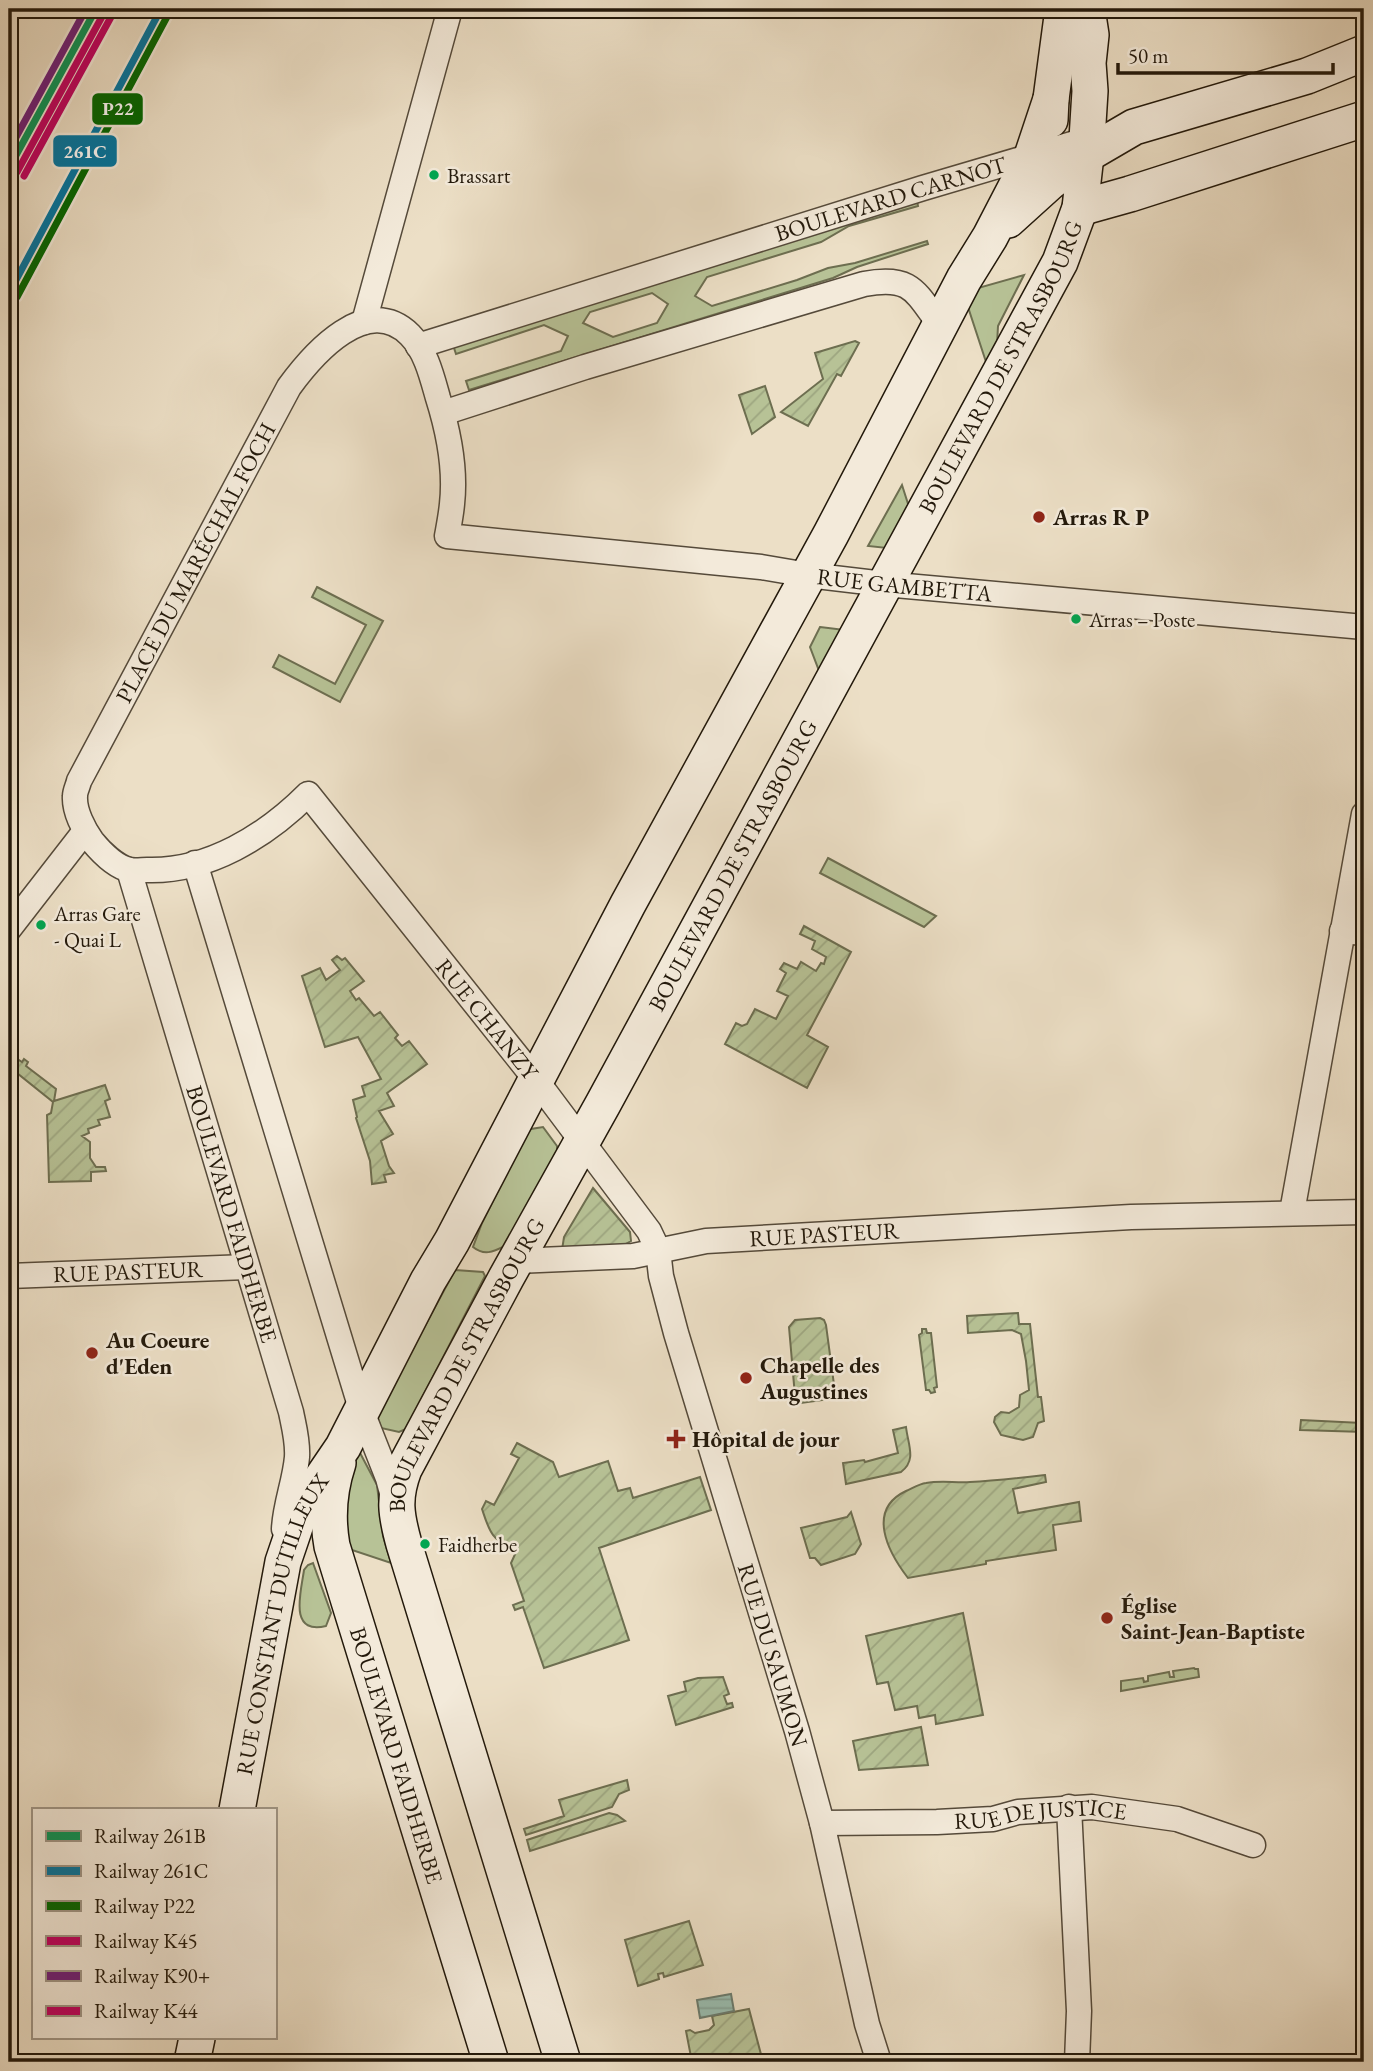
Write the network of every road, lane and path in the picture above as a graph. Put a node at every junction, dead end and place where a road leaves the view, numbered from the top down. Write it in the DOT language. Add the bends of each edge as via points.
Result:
graph roads {
  1 [pos="450,9"];
  2 [pos="1063,9"];
  3 [pos="1087,9"];
  4 [pos="1364,54"];
  5 [pos="1090,91"];
  6 [pos="1364,119"];
  7 [pos="1134,127"];
  8 [pos="1086,147"];
  9 [pos="1044,163"];
  10 [pos="1080,208"];
  11 [pos="364,322"];
  12 [pos="940,325"];
  13 [pos="418,346"];
  14 [pos="443,413"];
  15 [pos="808,575"];
  16 [pos="884,584"];
  17 [pos="1364,627"];
  18 [pos="1364,814"];
  19 [pos="85,831"];
  20 [pos="195,863"];
  21 [pos="129,870"];
  22 [pos="9,929"];
  23 [pos="1353,932"];
  24 [pos="536,1080"];
  25 [pos="583,1142"];
  26 [pos="1293,1212"];
  27 [pos="1364,1212"];
  28 [pos="658,1250"];
  29 [pos="516,1261"];
  30 [pos="247,1267"];
  31 [pos="9,1276"];
  32 [pos="362,1412"];
  33 [pos="343,1447"];
  34 [pos="398,1516"];
  35 [pos="283,1562"];
  36 [pos="1069,1807"];
  37 [pos="237,1808"];
  38 [pos="822,1823"];
  39 [pos="1253,1845"];
  40 [pos="197,2039"];
  41 [pos="192,2062"];
  42 [pos="491,2062"];
  43 [pos="563,2062"];
  44 [pos="879,2062"];
  45 [pos="1077,2062"];
  1 -- 11 [label="street"];
  2 -- 9 [label="main road"];
  3 -- 5 [label="main road, BOULEVARD DE STRASBOURG"];
  4 -- 7 [label="main road" via="1307,76"];
  5 -- 7 [label="main road" via="1107,120"];
  5 -- 8 [label="main road, BOULEVARD DE STRASBOURG"];
  6 -- 10 [label="main road"];
  7 -- 8 [label="main road"];
  8 -- 9 [label="main road"];
  8 -- 10 [label="main road, BOULEVARD DE STRASBOURG"];
  9 -- 10 [label="main road" via="1052,193"];
  9 -- 12 [label="main road" via="990,237"];
  9 -- 13 [label="street, BOULEVARD CARNOT" via="923,188"];
  10 -- 16 [label="main road, BOULEVARD DE STRASBOURG" via="1060,262"];
  11 -- 13 [label="street" via="397,326"];
  11 -- 19 [label="street, PLACE DU MARÉCHAL FOCH" via="331,339 289,387 79,781 76,806"];
  12 -- 14 [label="street" via="914,290 883,280"];
  12 -- 15 [label="main road"];
  13 -- 14 [label="street"];
  14 -- 15 [label="street, RUE GAMBETTA" via="452,481 447,536"];
  15 -- 16 [label="street, RUE GAMBETTA"];
  15 -- 24 [label="main road"];
  16 -- 17 [label="street, RUE GAMBETTA"];
  16 -- 25 [label="main road, BOULEVARD DE STRASBOURG"];
  18 -- 23 [label="street"];
  19 -- 21 [label="street, PLACE DU MARÉCHAL FOCH" via="106,855"];
  19 -- 22 [label="street"];
  20 -- 21 [label="street"];
  20 -- 24 [label="street, RUE CHANZY" via="258,835 308,794"];
  20 -- 32 [label="street"];
  21 -- 30 [label="street, BOULEVARD FAIDHERBE"];
  23 -- 26 [label="street"];
  24 -- 25 [label="street, RUE CHANZY"];
  24 -- 32 [label="main road"];
  25 -- 28 [label="street, RUE CHANZY"];
  25 -- 29 [label="main road, BOULEVARD DE STRASBOURG"];
  26 -- 27 [label="street, RUE PASTEUR"];
  26 -- 28 [label="street, RUE PASTEUR" via="706,1241"];
  28 -- 29 [label="street, RUE PASTEUR" via="618,1257"];
  28 -- 38 [label="street, RUE DU SAUMON" via="676,1333"];
  29 -- 34 [label="main road, BOULEVARD DE STRASBOURG" via="404,1469 397,1494"];
  30 -- 31 [label="street, RUE PASTEUR"];
  30 -- 35 [label="street, BOULEVARD FAIDHERBE" via="297,1446"];
  32 -- 33 [label="main road"];
  32 -- 34 [label="street"];
  33 -- 35 [label="main road, RUE CONSTANT DUTILLEUX" via="299,1515"];
  33 -- 42 [label="main road, BOULEVARD FAIDHERBE" via="330,1505 332,1546"];
  34 -- 43 [label="main road"];
  35 -- 37 [label="main road, RUE CONSTANT DUTILLEUX"];
  36 -- 38 [label="street, RUE DE JUSTICE" via="993,1819"];
  36 -- 39 [label="street, RUE DE JUSTICE" via="1177,1819"];
  36 -- 45 [label="street" via="1079,2011"];
  38 -- 44 [label="street, RUE DU SAUMON"];
  40 -- 41 [label="main road"];
}
